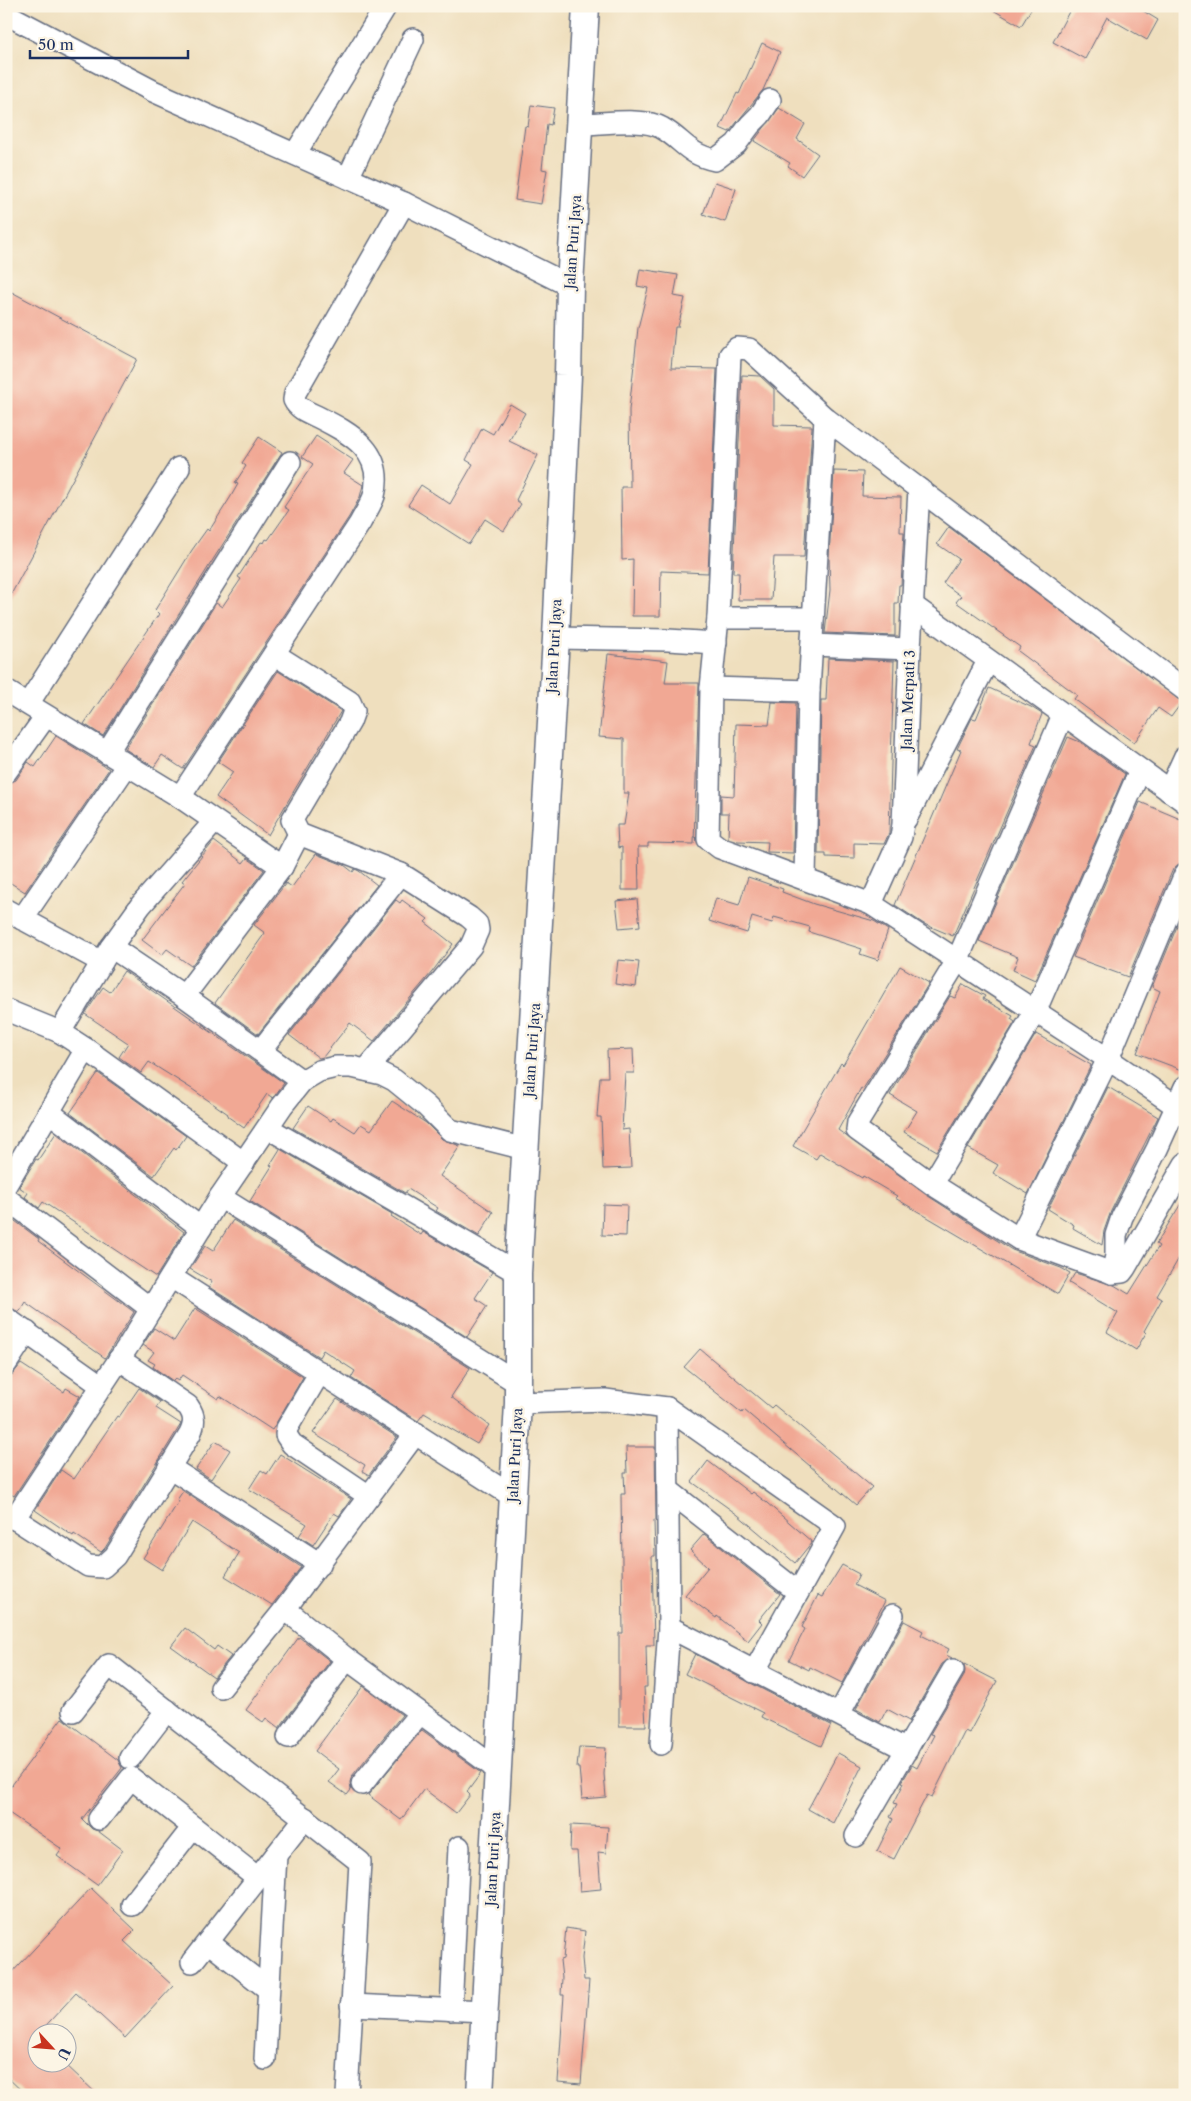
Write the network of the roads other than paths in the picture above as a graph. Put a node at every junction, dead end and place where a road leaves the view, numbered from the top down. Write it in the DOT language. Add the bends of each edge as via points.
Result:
graph roads {
  1 [pos="386,6"];
  2 [pos="586,6"];
  3 [pos="6,14"];
  4 [pos="413,39"];
  5 [pos="770,100"];
  6 [pos="581,124"];
  7 [pos="295,154"];
  8 [pos="348,178"];
  9 [pos="404,203"];
  10 [pos="570,286"];
  11 [pos="825,418"];
  12 [pos="290,462"];
  13 [pos="179,468"];
  14 [pos="919,489"];
  15 [pos="912,605"];
  16 [pos="718,618"];
  17 [pos="813,618"];
  18 [pos="556,638"];
  19 [pos="716,643"];
  20 [pos="812,645"];
  21 [pos="910,649"];
  22 [pos="274,654"];
  23 [pos="988,661"];
  24 [pos="711,688"];
  25 [pos="1185,690"];
  26 [pos="6,691"];
  27 [pos="809,691"];
  28 [pos="28,704"];
  29 [pos="1063,715"];
  30 [pos="46,716"];
  31 [pos="107,753"];
  32 [pos="1185,756"];
  33 [pos="127,765"];
  34 [pos="1140,770"];
  35 [pos="6,772"];
  36 [pos="180,797"];
  37 [pos="1177,797"];
  38 [pos="214,822"];
  39 [pos="903,824"];
  40 [pos="299,834"];
  41 [pos="282,867"];
  42 [pos="401,874"];
  43 [pos="1185,874"];
  44 [pos="805,878"];
  45 [pos="871,904"];
  46 [pos="14,914"];
  47 [pos="106,955"];
  48 [pos="958,961"];
  49 [pos="184,996"];
  50 [pos="6,1010"];
  51 [pos="1035,1012"];
  52 [pos="60,1032"];
  53 [pos="86,1049"];
  54 [pos="261,1050"];
  55 [pos="1108,1059"];
  56 [pos="366,1070"];
  57 [pos="302,1081"];
  58 [pos="1182,1102"];
  59 [pos="49,1112"];
  60 [pos="268,1128"];
  61 [pos="526,1149"];
  62 [pos="244,1163"];
  63 [pos="1185,1164"];
  64 [pos="932,1184"];
  65 [pos="6,1185"];
  66 [pos="220,1197"];
  67 [pos="6,1198"];
  68 [pos="201,1228"];
  69 [pos="1019,1239"];
  70 [pos="518,1273"];
  71 [pos="1112,1273"];
  72 [pos="171,1277"];
  73 [pos="151,1309"];
  74 [pos="6,1318"];
  75 [pos="27,1332"];
  76 [pos="119,1359"];
  77 [pos="6,1364"];
  78 [pos="320,1372"];
  79 [pos="102,1386"];
  80 [pos="518,1393"];
  81 [pos="667,1408"];
  82 [pos="416,1433"];
  83 [pos="169,1467"];
  84 [pos="668,1490"];
  85 [pos="370,1496"];
  86 [pos="512,1496"];
  87 [pos="10,1516"];
  88 [pos="320,1564"];
  89 [pos="798,1592"];
  90 [pos="285,1609"];
  91 [pos="893,1615"];
  92 [pos="669,1627"];
  93 [pos="347,1659"];
  94 [pos="953,1670"];
  95 [pos="754,1672"];
  96 [pos="221,1688"];
  97 [pos="167,1710"];
  98 [pos="73,1711"];
  99 [pos="420,1713"];
  100 [pos="839,1714"];
  101 [pos="288,1737"];
  102 [pos="661,1744"];
  103 [pos="907,1750"];
  104 [pos="130,1758"];
  105 [pos="498,1770"];
  106 [pos="362,1784"];
  107 [pos="304,1818"];
  108 [pos="100,1819"];
  109 [pos="193,1827"];
  110 [pos="856,1836"];
  111 [pos="460,1847"];
  112 [pos="276,1855"];
  113 [pos="258,1878"];
  114 [pos="132,1905"];
  115 [pos="208,1942"];
  116 [pos="192,1962"];
  117 [pos="268,1989"];
  118 [pos="352,2005"];
  119 [pos="451,2010"];
  120 [pos="485,2011"];
  121 [pos="265,2059"];
  122 [pos="347,2095"];
  123 [pos="480,2095"];
  1 -- 7 [label="street"];
  2 -- 6 [label="street, Jalan Puri Jaya"];
  3 -- 7 [label="street" via="153,90"];
  4 -- 8 [label="street"];
  5 -- 6 [label="street" via="736,144 715,160 701,157 662,128 646,121"];
  6 -- 10 [label="street, Jalan Puri Jaya"];
  7 -- 8 [label="street"];
  8 -- 9 [label="street"];
  9 -- 10 [label="street"];
  9 -- 22 [label="street" via="294,400 301,408 362,443 374,464 374,498"];
  10 -- 18 [label="street, Jalan Puri Jaya"];
  11 -- 14 [label="street"];
  11 -- 16 [label="street" via="749,350 737,348 730,355"];
  11 -- 17 [label="street"];
  12 -- 31 [label="street"];
  13 -- 28 [label="street"];
  14 -- 15 [label="street, Jalan Merpati 3"];
  14 -- 25 [label="street"];
  15 -- 21 [label="street, Jalan Merpati 3"];
  15 -- 23 [label="street"];
  16 -- 17 [label="street"];
  16 -- 19 [label="street"];
  17 -- 20 [label="street"];
  18 -- 19 [label="street"];
  18 -- 61 [label="street, Jalan Puri Jaya"];
  19 -- 24 [label="street"];
  20 -- 21 [label="street"];
  20 -- 27 [label="street"];
  21 -- 39 [label="street, Jalan Merpati 3"];
  22 -- 36 [label="street"];
  22 -- 40 [label="street" via="350,702 354,711 292,820"];
  23 -- 29 [label="street"];
  23 -- 39 [label="street"];
  24 -- 27 [label="street"];
  24 -- 44 [label="street" via="708,839 720,848"];
  26 -- 28 [label="street"];
  27 -- 44 [label="street"];
  28 -- 30 [label="street"];
  29 -- 34 [label="street"];
  29 -- 48 [label="street"];
  30 -- 31 [label="street"];
  30 -- 35 [label="street"];
  31 -- 33 [label="street"];
  32 -- 37 [label="street"];
  33 -- 36 [label="street"];
  33 -- 46 [label="street"];
  34 -- 37 [label="street"];
  34 -- 51 [label="street"];
  36 -- 38 [label="street"];
  38 -- 41 [label="street"];
  38 -- 47 [label="street" via="141,905"];
  39 -- 45 [label="street, Jalan Merpati 3" via="901,837"];
  40 -- 41 [label="street"];
  40 -- 42 [label="street"];
  41 -- 49 [label="street"];
  42 -- 54 [label="street"];
  42 -- 56 [label="street" via="469,917 477,924 478,930 471,946"];
  43 -- 55 [label="street"];
  44 -- 45 [label="street"];
  45 -- 48 [label="street"];
  46 -- 47 [label="street"];
  47 -- 49 [label="street"];
  47 -- 52 [label="street"];
  48 -- 51 [label="street"];
  48 -- 64 [label="street" via="856,1126 862,1135"];
  49 -- 54 [label="street"];
  50 -- 52 [label="street"];
  51 -- 55 [label="street"];
  51 -- 64 [label="street"];
  52 -- 53 [label="street"];
  53 -- 59 [label="street"];
  53 -- 62 [label="street"];
  54 -- 57 [label="street"];
  55 -- 58 [label="street"];
  55 -- 69 [label="street"];
  56 -- 57 [label="street" via="336,1067 319,1071"];
  56 -- 61 [label="street" via="394,1080 450,1130"];
  57 -- 60 [label="street"];
  58 -- 71 [label="street" via="1122,1217 1116,1234"];
  59 -- 65 [label="street"];
  59 -- 68 [label="street"];
  60 -- 62 [label="street"];
  60 -- 70 [label="street"];
  61 -- 70 [label="street, Jalan Puri Jaya"];
  62 -- 66 [label="street"];
  63 -- 71 [label="street" via="1125,1268 1122,1272"];
  64 -- 69 [label="street"];
  66 -- 68 [label="street"];
  66 -- 80 [label="street"];
  67 -- 73 [label="street"];
  68 -- 72 [label="street"];
  69 -- 71 [label="street"];
  70 -- 80 [label="street, Jalan Puri Jaya"];
  72 -- 73 [label="street"];
  72 -- 78 [label="street"];
  73 -- 76 [label="street"];
  74 -- 75 [label="street"];
  75 -- 77 [label="street"];
  75 -- 79 [label="street"];
  76 -- 79 [label="street"];
  76 -- 83 [label="street" via="191,1411 194,1425"];
  78 -- 82 [label="street"];
  78 -- 85 [label="street" via="286,1435 292,1444"];
  79 -- 87 [label="street"];
  80 -- 81 [label="street" via="544,1402 604,1400"];
  80 -- 86 [label="street, Jalan Puri Jaya"];
  81 -- 84 [label="street"];
  81 -- 89 [label="street" via="835,1526"];
  82 -- 85 [label="street"];
  82 -- 86 [label="street"];
  83 -- 87 [label="street" via="119,1550 103,1567 88,1566"];
  83 -- 88 [label="street"];
  84 -- 89 [label="street"];
  84 -- 92 [label="street"];
  85 -- 88 [label="street"];
  86 -- 105 [label="street, Jalan Puri Jaya"];
  88 -- 90 [label="street"];
  89 -- 95 [label="street"];
  90 -- 93 [label="street"];
  90 -- 96 [label="street"];
  91 -- 100 [label="street"];
  92 -- 95 [label="street"];
  92 -- 102 [label="street"];
  93 -- 99 [label="street"];
  93 -- 101 [label="street"];
  94 -- 103 [label="street"];
  95 -- 100 [label="street"];
  97 -- 98 [label="street" via="110,1665"];
  97 -- 104 [label="street"];
  97 -- 107 [label="street"];
  99 -- 105 [label="street"];
  99 -- 106 [label="street"];
  100 -- 103 [label="street"];
  103 -- 110 [label="street"];
  105 -- 120 [label="street, Jalan Puri Jaya"];
  107 -- 112 [label="street"];
  107 -- 118 [label="street" via="360,1862"];
  108 -- 109 [label="street" via="131,1778"];
  109 -- 113 [label="street"];
  109 -- 114 [label="street"];
  111 -- 119 [label="street"];
  112 -- 113 [label="street"];
  112 -- 117 [label="street"];
  113 -- 115 [label="street"];
  115 -- 116 [label="street"];
  115 -- 117 [label="street"];
  117 -- 121 [label="street"];
  118 -- 119 [label="street"];
  118 -- 122 [label="street"];
  119 -- 120 [label="street"];
  120 -- 123 [label="street, Jalan Puri Jaya"];
}
